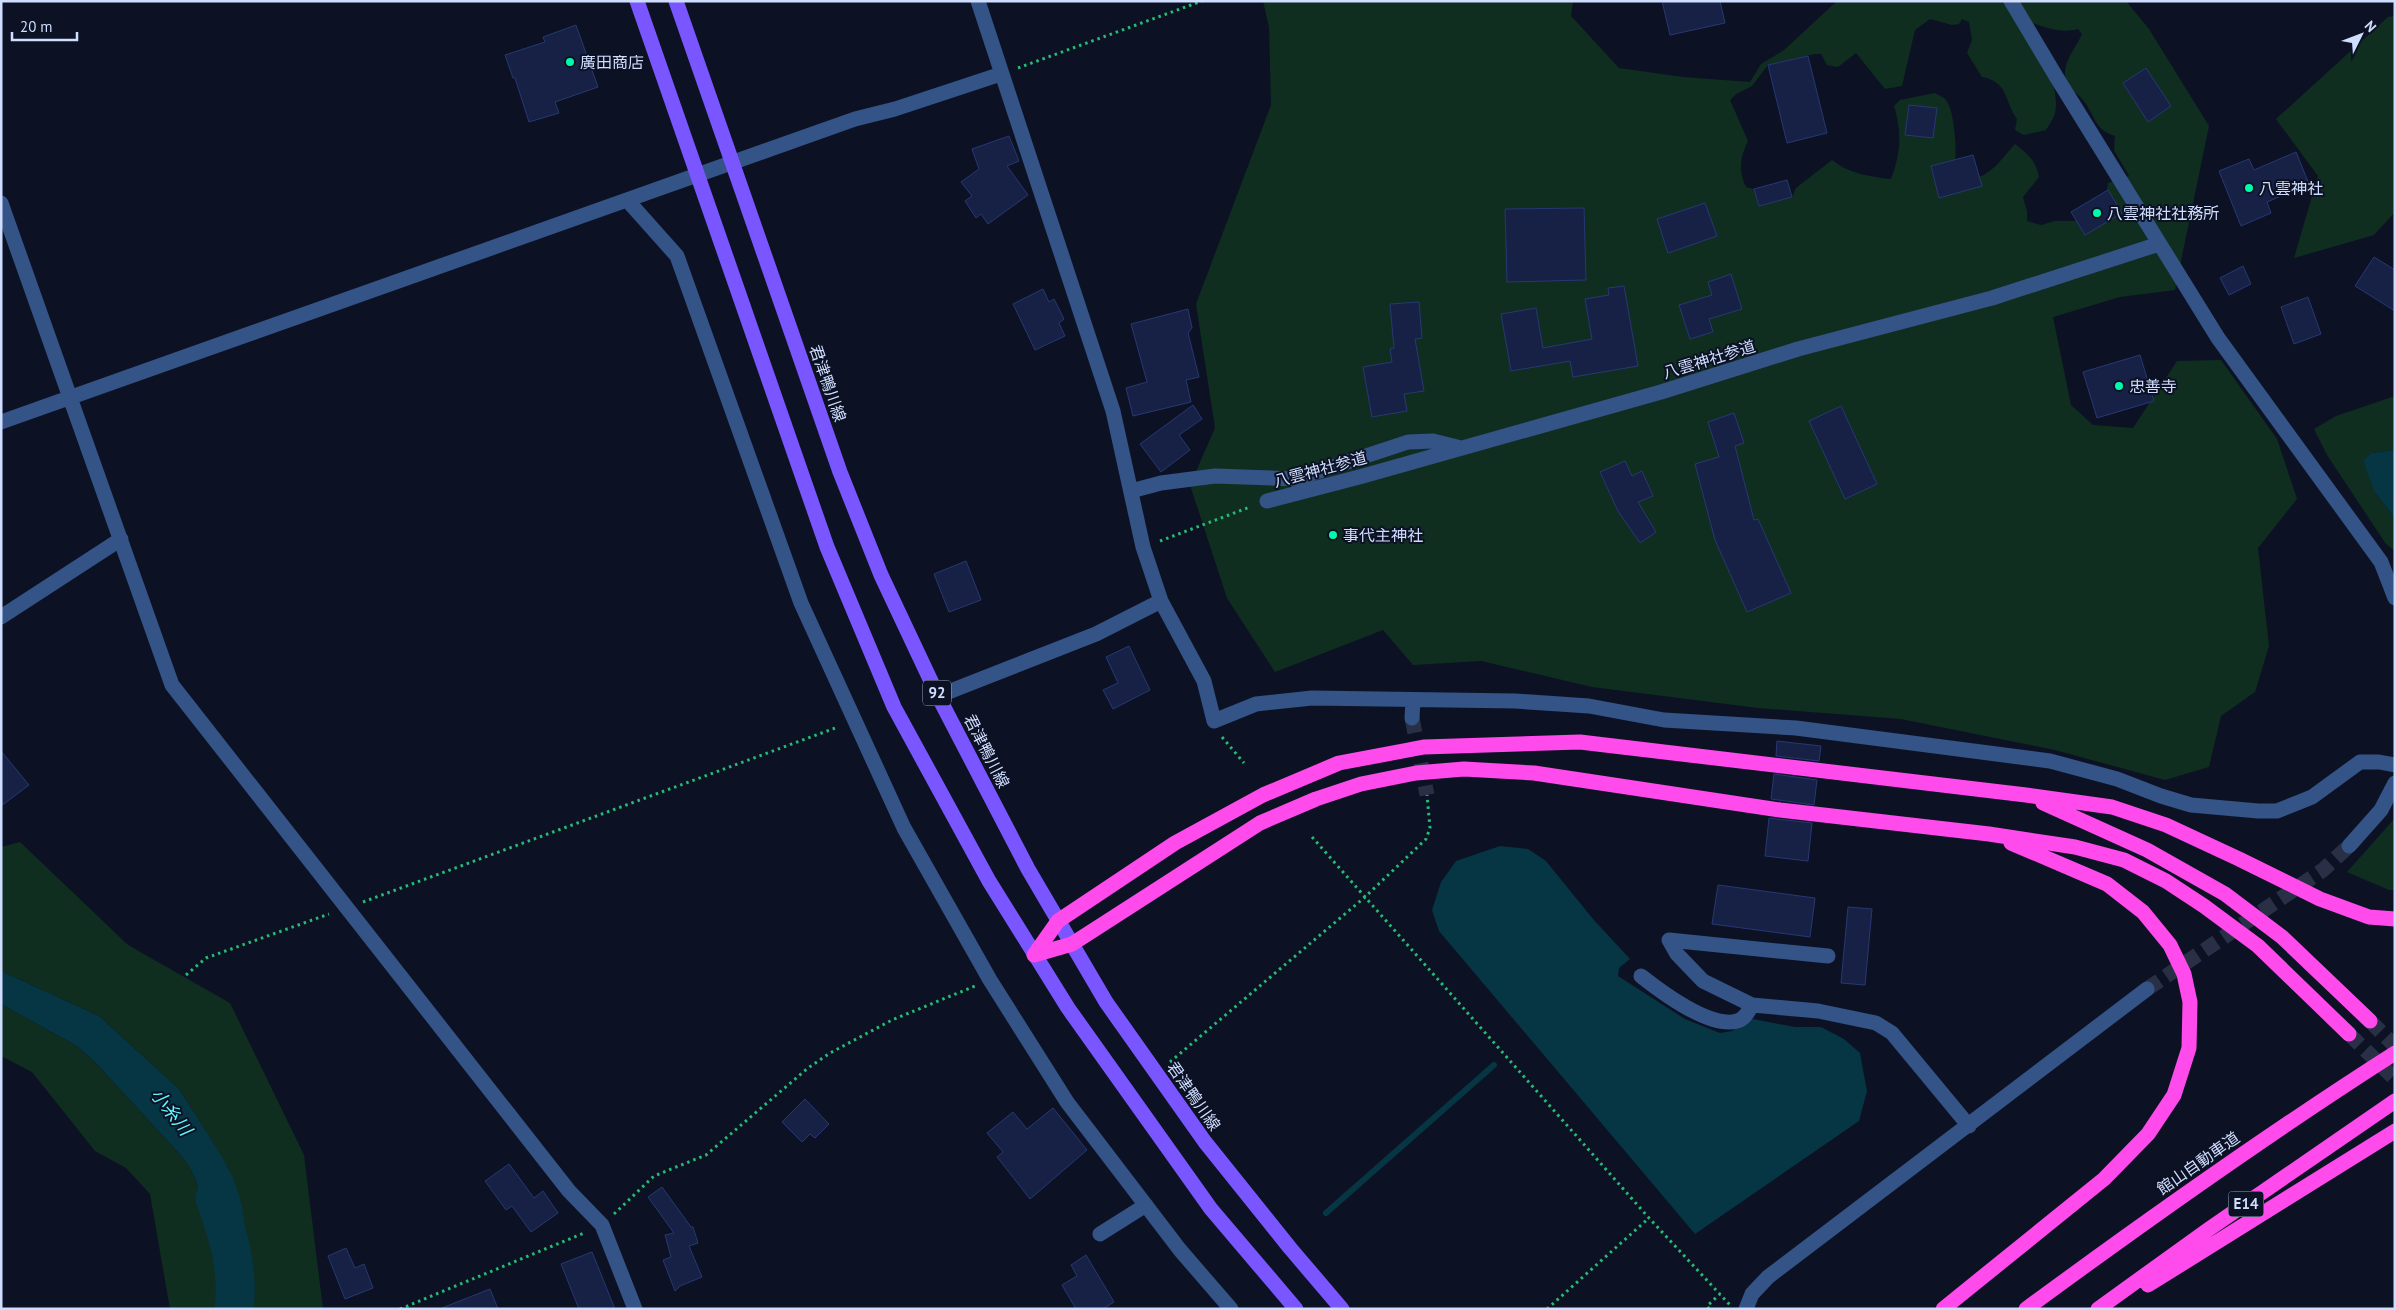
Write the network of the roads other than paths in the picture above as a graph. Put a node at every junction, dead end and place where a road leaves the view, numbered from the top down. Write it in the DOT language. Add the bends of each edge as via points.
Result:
graph roads {
  1 [pos="637,1"];
  2 [pos="676,1"];
  3 [pos="978,1"];
  4 [pos="2011,1"];
  5 [pos="1001,74"];
  6 [pos="734,163"];
  7 [pos="698,176"];
  8 [pos="628,201"];
  9 [pos="1,203"];
  10 [pos="2159,244"];
  11 [pos="70,398"];
  12 [pos="1,422"];
  13 [pos="1463,448"];
  14 [pos="1131,491"];
  15 [pos="1267,501"];
  16 [pos="121,539"];
  17 [pos="2394,595"];
  18 [pos="1161,601"];
  19 [pos="1,617"];
  20 [pos="938,696"];
  21 [pos="1413,701"];
  22 [pos="1412,718"];
  23 [pos="2395,766"];
  24 [pos="2395,783"];
  25 [pos="2026,795"];
  26 [pos="1989,834"];
  27 [pos="2349,846"];
  28 [pos="2395,919"];
  29 [pos="1058,921"];
  30 [pos="1072,944"];
  31 [pos="1034,955"];
  32 [pos="1828,956"];
  33 [pos="1641,976"];
  34 [pos="2147,989"];
  35 [pos="1752,1005"];
  36 [pos="2370,1021"];
  37 [pos="2348,1034"];
  38 [pos="2395,1053"];
  39 [pos="2395,1102"];
  40 [pos="1969,1126"];
  41 [pos="2395,1131"];
  42 [pos="1146,1205"];
  43 [pos="1100,1234"];
  44 [pos="635,1309"];
  45 [pos="1231,1309"];
  46 [pos="1296,1309"];
  47 [pos="1342,1309"];
  48 [pos="1746,1309"];
  49 [pos="1942,1309"];
  50 [pos="2026,1309"];
  51 [pos="2098,1309"];
  52 [pos="2110,1309"];
  1 -- 7 [label="main road"];
  2 -- 6 [label="main road, 君津鴨川線 / 92"];
  3 -- 5 [label="street"];
  4 -- 10 [label="street"];
  5 -- 6 [label="street" via="855,119"];
  5 -- 14 [label="street" via="1113,411"];
  6 -- 7 [label="street"];
  6 -- 20 [label="main road, 君津鴨川線 / 92" via="840,472 881,575"];
  7 -- 8 [label="street"];
  7 -- 31 [label="main road" via="827,548 894,707 989,881"];
  8 -- 11 [label="street"];
  8 -- 42 [label="street" via="677,256 801,603 904,828 990,980 1068,1102"];
  9 -- 11 [label="street"];
  10 -- 13 [label="street, 八雲神社参道" via="1992,298 1798,349"];
  10 -- 17 [label="street" via="2218,338 2381,562"];
  11 -- 12 [label="street"];
  11 -- 16 [label="street"];
  13 -- 14 [label="street" via="1433,441 1408,442 1296,479 1215,476 1161,483"];
  13 -- 15 [label="street, 八雲神社参道"];
  14 -- 18 [label="street" via="1143,547"];
  16 -- 19 [label="street"];
  16 -- 44 [label="street" via="172,685 569,1191 602,1225"];
  18 -- 20 [label="street" via="1096,634"];
  18 -- 21 [label="street" via="1204,681 1214,721 1256,704 1312,698"];
  20 -- 29 [label="main road, 君津鴨川線 / 92"];
  21 -- 22 [label="street"];
  21 -- 23 [label="street" via="1515,701 1589,706 1664,720 1796,728 1973,751 2050,762 2117,779 2191,805 2232,809 2277,811 2312,797 2360,762"];
  24 -- 27 [label="street" via="2381,810"];
  25 -- 28 [label="highway" via="2112,807 2166,825 2320,900 2369,917"];
  25 -- 29 [label="highway" via="1580,742 1424,747 1339,763 1263,795 1175,843"];
  25 -- 36 [label="highway" via="2148,850 2226,894 2282,937"];
  26 -- 30 [label="highway" via="1780,810 1534,773 1464,769 1416,773 1362,784 1260,823"];
  26 -- 37 [label="highway" via="2083,849 2124,860 2166,881 2258,946"];
  26 -- 49 [label="highway" via="2107,884 2143,912 2170,946 2184,974 2190,1002 2189,1048 2174,1095 2148,1134 2104,1178"];
  29 -- 30 [label="main road, 君津鴨川線 / 92"];
  29 -- 31 [label="highway"];
  30 -- 31 [label="highway"];
  30 -- 47 [label="main road, 君津鴨川線 / 92" via="1106,1002 1206,1142"];
  31 -- 46 [label="main road" via="1211,1210"];
  32 -- 35 [label="street" via="1669,940 1677,954 1703,981"];
  33 -- 35 [label="street" via="1667,997 1695,1012 1726,1022 1737,1022 1746,1016"];
  34 -- 40 [label="street"];
  35 -- 40 [label="street" via="1818,1012 1876,1023 1892,1033"];
  38 -- 50 [label="highway, 館山自動車道 / E14" via="2170,1203"];
  39 -- 51 [label="highway, E14"];
  40 -- 48 [label="street" via="1768,1277 1752,1294"];
  41 -- 52 [label="highway"];
  42 -- 43 [label="street"];
  42 -- 45 [label="street"];
}
